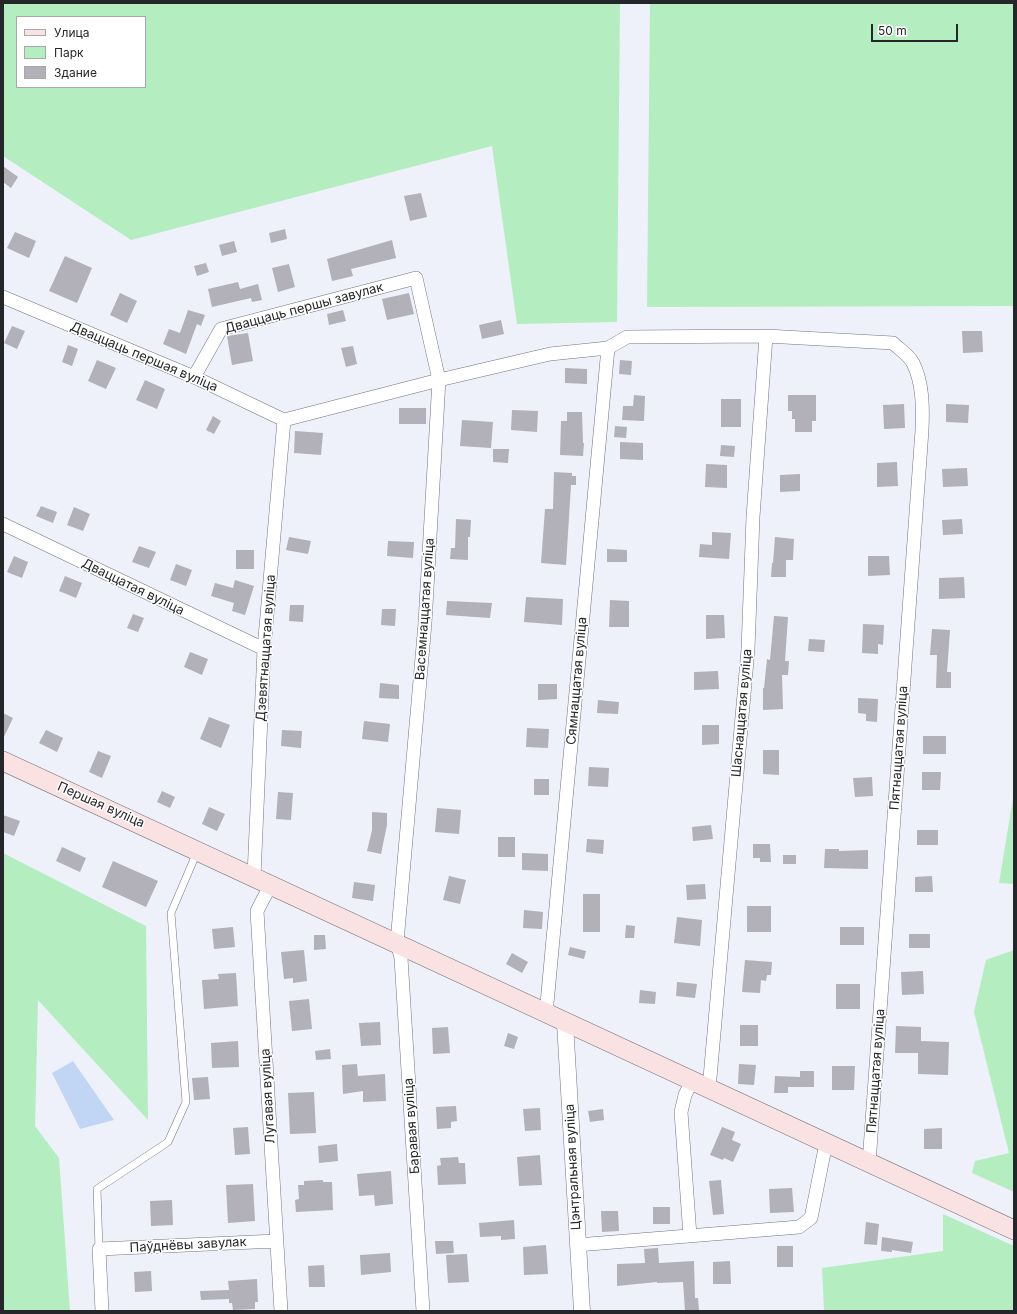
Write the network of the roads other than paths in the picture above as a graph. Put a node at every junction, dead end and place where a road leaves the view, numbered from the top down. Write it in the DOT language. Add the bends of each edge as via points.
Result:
graph roads {
  1 [pos="416,278"];
  2 [pos="3,297"];
  3 [pos="766,336"];
  4 [pos="608,348"];
  5 [pos="194,377"];
  6 [pos="439,380"];
  7 [pos="284,420"];
  8 [pos="3,524"];
  9 [pos="264,649"];
  10 [pos="3,761"];
  11 [pos="198,850"];
  12 [pos="254,876"];
  13 [pos="271,884"];
  14 [pos="397,942"];
  15 [pos="546,1014"];
  16 [pos="565,1023"];
  17 [pos="692,1081"];
  18 [pos="709,1089"];
  19 [pos="826,1143"];
  20 [pos="869,1163"];
  21 [pos="1014,1230"];
  22 [pos="690,1236"];
  23 [pos="276,1241"];
  24 [pos="577,1245"];
  25 [pos="99,1249"];
  26 [pos="102,1311"];
  27 [pos="281,1311"];
  28 [pos="423,1311"];
  29 [pos="582,1311"];
  1 -- 5 [label="street, Дваццаць першы завулак" via="221,329"];
  1 -- 6 [label="street, Васемнаццатая вуліца"];
  2 -- 5 [label="street, Дваццаць першая вуліца"];
  3 -- 4 [label="street" via="627,337"];
  3 -- 18 [label="street, Шаснаццатая вуліца" via="753,517 748,649"];
  3 -- 20 [label="street, Пятнаццатая вуліца" via="893,343 912,362 919,380 923,407"];
  4 -- 6 [label="street" via="550,354"];
  4 -- 15 [label="street, Сямнаццатая вуліца"];
  5 -- 7 [label="street, Дваццаць першая вуліца"];
  6 -- 7 [label="street"];
  6 -- 14 [label="street, Васемнаццатая вуліца" via="425,623"];
  7 -- 9 [label="street, Дзевятнаццатая вуліца"];
  8 -- 9 [label="street, Дваццатая вуліца"];
  9 -- 12 [label="street, Дзевятнаццатая вуліца"];
  10 -- 11 [label="main road, Першая вуліца"];
  11 -- 12 [label="main road, Першая вуліца"];
  11 -- 25 [label="lane" via="171,913 186,1102 168,1142 97,1189"];
  12 -- 13 [label="main road, Першая вуліца"];
  13 -- 14 [label="main road, Першая вуліца"];
  13 -- 23 [label="street, Лугавая вуліца" via="257,911"];
  14 -- 15 [label="main road, Першая вуліца"];
  14 -- 28 [label="street, Баравая вуліца" via="401,958"];
  15 -- 16 [label="main road, Першая вуліца"];
  16 -- 17 [label="main road, Першая вуліца"];
  16 -- 24 [label="street, Цэнтральная вуліца"];
  17 -- 18 [label="main road, Першая вуліца"];
  17 -- 22 [label="street" via="681,1112"];
  18 -- 19 [label="main road, Першая вуліца"];
  19 -- 20 [label="main road, Першая вуліца"];
  19 -- 22 [label="street" via="811,1218 799,1227"];
  20 -- 21 [label="main road, Першая вуліца"];
  22 -- 24 [label="street"];
  23 -- 25 [label="street, Паўднёвы завулак"];
  23 -- 27 [label="street, Лугавая вуліца"];
  24 -- 29 [label="street, Цэнтральная вуліца"];
  25 -- 26 [label="street"];
}
